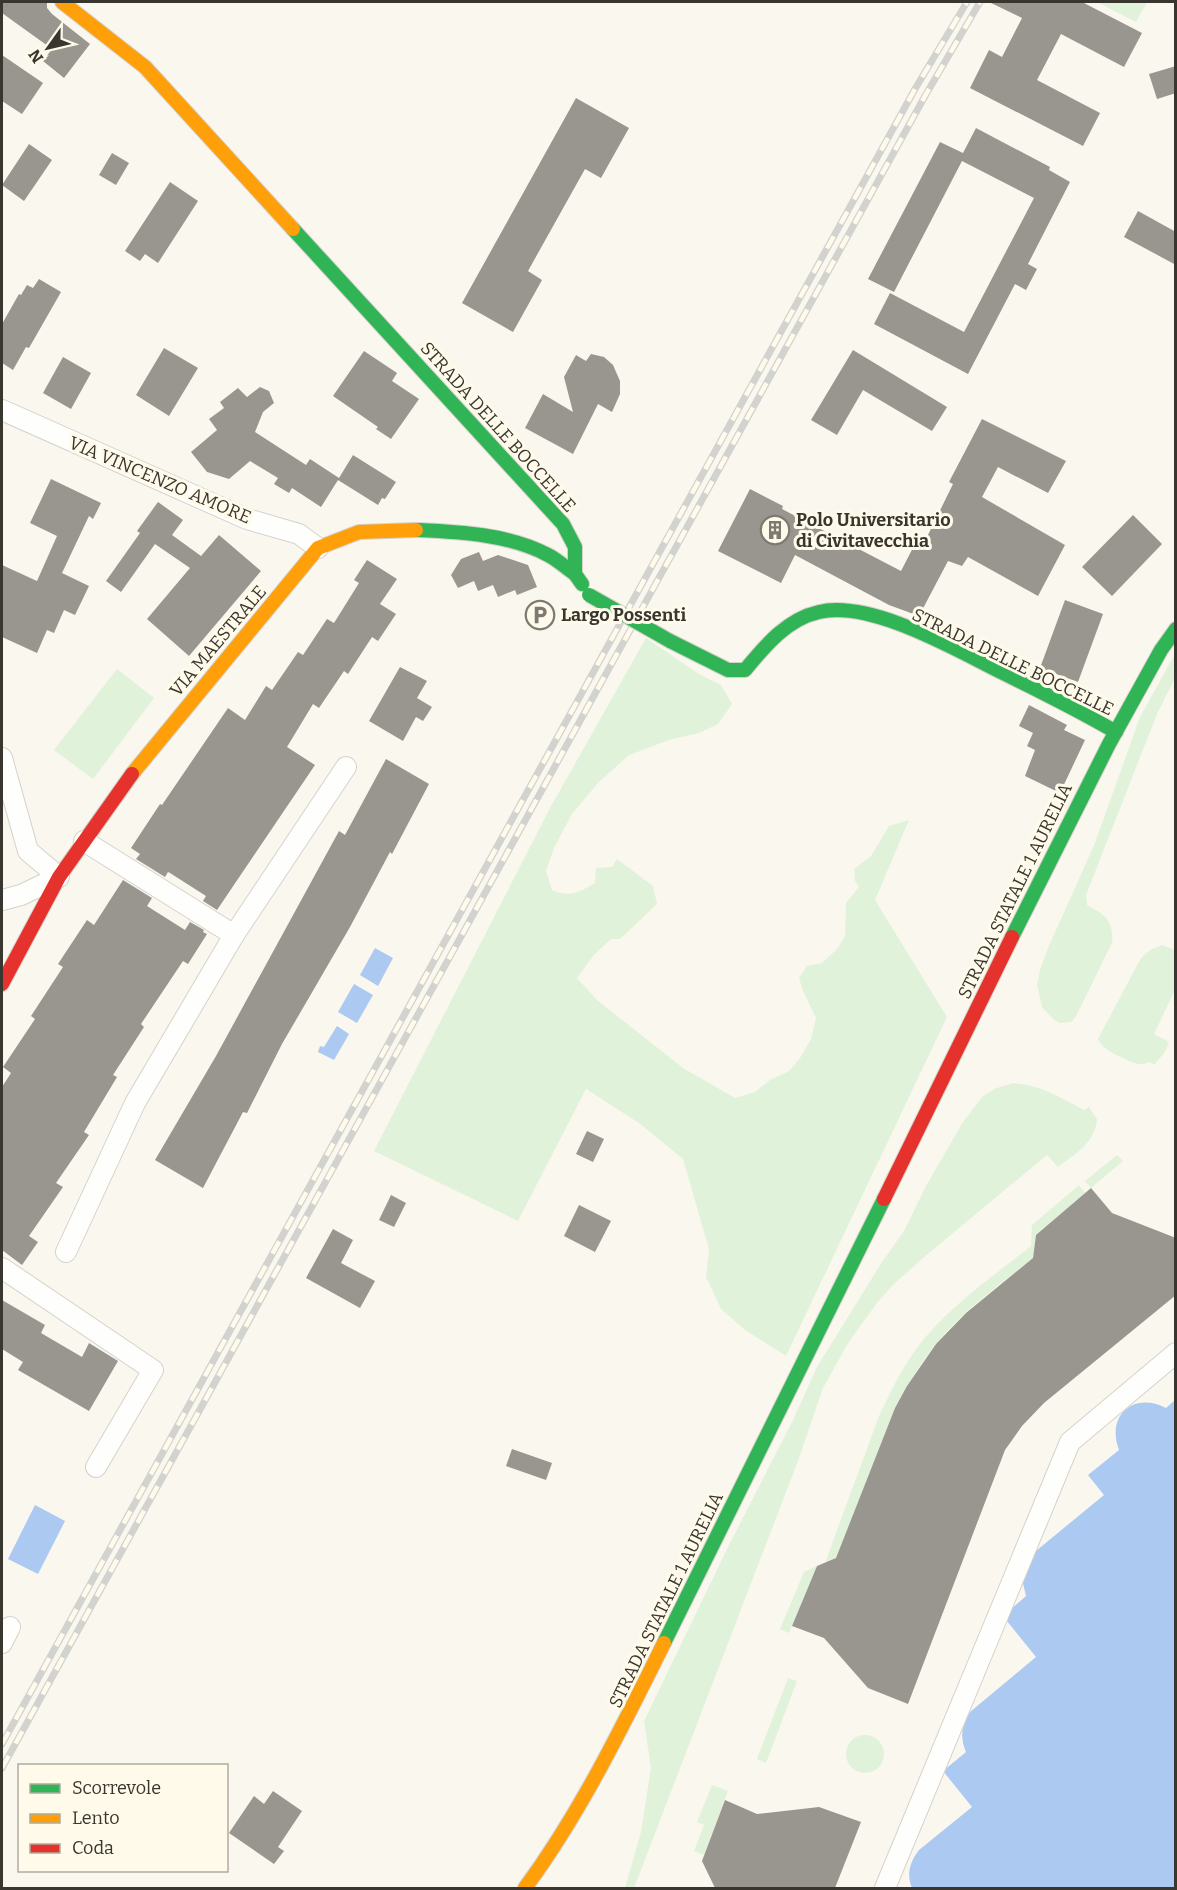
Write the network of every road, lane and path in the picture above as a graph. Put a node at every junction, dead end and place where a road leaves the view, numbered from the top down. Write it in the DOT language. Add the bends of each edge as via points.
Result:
graph roads {
  1 [pos="62,2"];
  2 [pos="2,410"];
  3 [pos="318,548"];
  4 [pos="575,574"];
  5 [pos="1176,629"];
  6 [pos="1116,732"];
  7 [pos="2,758"];
  8 [pos="346,767"];
  9 [pos="84,841"];
  10 [pos="58,877"];
  11 [pos="2,900"];
  12 [pos="234,935"];
  13 [pos="2,984"];
  14 [pos="66,1252"];
  15 [pos="2,1268"];
  16 [pos="1176,1353"];
  17 [pos="96,1467"];
  18 [pos="525,1888"];
  19 [pos="885,1888"];
  1 -- 4 [label="street, STRADA DELLE BOCCELLE" via="146,67 563,524 575,547"];
  2 -- 3 [label="street, VIA VINCENZO AMORE" via="247,519 299,534"];
  3 -- 4 [label="street, VIA MAESTRALE" via="359,532 460,532 512,542 548,555"];
  3 -- 9 [label="street, VIA MAESTRALE" via="143,758"];
  4 -- 6 [label="street, STRADA DELLE BOCCELLE, bridge" via="589,595 728,670 745,670 763,647 802,617 822,611 871,615 950,647"];
  5 -- 6 [label="street, STRADA STATALE 1 AURELIA"];
  6 -- 18 [label="street, STRADA STATALE 1 AURELIA" via="612,1748 555,1847"];
  7 -- 10 [label="street" via="28,851"];
  8 -- 12 [label="street"];
  9 -- 10 [label="street, VIA MAESTRALE"];
  9 -- 12 [label="street"];
  10 -- 11 [label="street"];
  10 -- 13 [label="street, VIA MAESTRALE"];
  12 -- 14 [label="street" via="135,1103"];
  15 -- 17 [label="street" via="153,1370"];
  16 -- 19 [label="street" via="1071,1442"];
}
